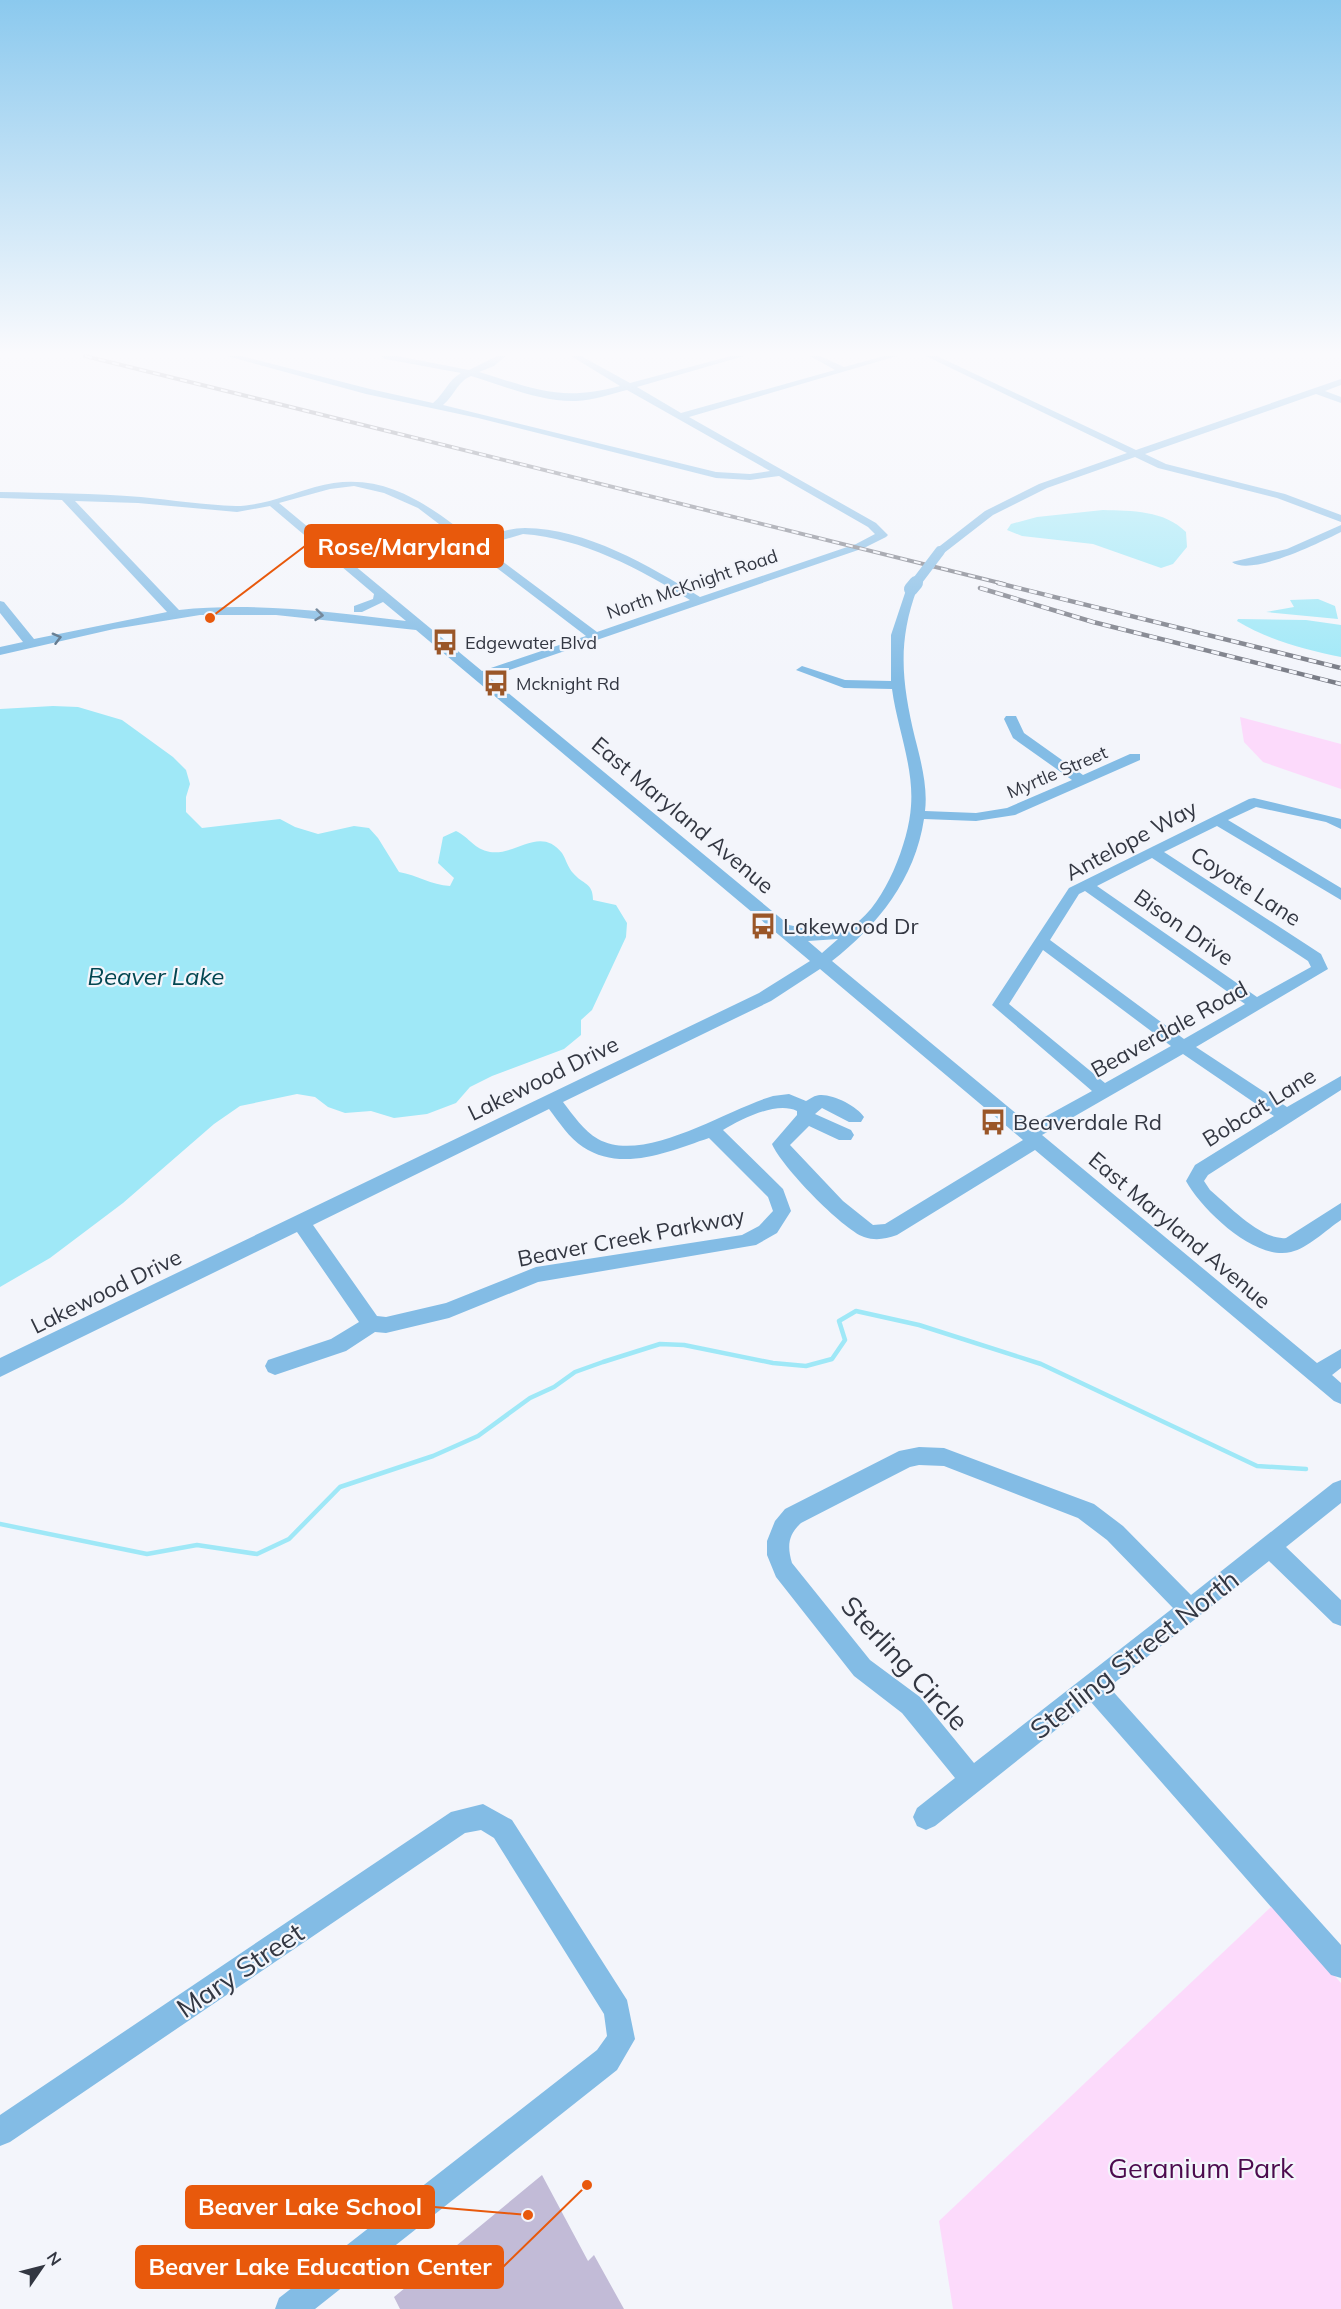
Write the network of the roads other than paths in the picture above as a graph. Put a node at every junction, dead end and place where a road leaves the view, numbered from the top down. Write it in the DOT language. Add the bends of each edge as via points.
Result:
graph roads {
  1 [pos="672,464"];
  2 [pos="764,464"];
  3 [pos="1106,464"];
  4 [pos="1158,464"];
  5 [pos="780,473"];
  6 [pos="0,495"];
  7 [pos="65,497"];
  8 [pos="271,502"];
  9 [pos="1341,519"];
  10 [pos="1341,528"];
  11 [pos="474,545"];
  12 [pos="1238,562"];
  13 [pos="380,595"];
  14 [pos="699,601"];
  15 [pos="0,605"];
  16 [pos="358,609"];
  17 [pos="172,610"];
  18 [pos="402,614"];
  19 [pos="417,626"];
  20 [pos="596,637"];
  21 [pos="28,639"];
  22 [pos="0,641"];
  23 [pos="0,651"];
  24 [pos="802,670"];
  25 [pos="478,677"];
  26 [pos="896,685"];
  27 [pos="1011,719"];
  28 [pos="1135,757"];
  29 [pos="1083,781"];
  30 [pos="920,814"];
  31 [pos="1217,820"];
  32 [pos="1341,825"];
  33 [pos="1153,852"];
  34 [pos="1086,885"];
  35 [pos="1341,895"];
  36 [pos="768,917"];
  37 [pos="862,926"];
  38 [pos="1041,941"];
  39 [pos="1315,958"];
  40 [pos="822,962"];
  41 [pos="1257,1005"];
  42 [pos="1184,1046"];
  43 [pos="1341,1082"];
  44 [pos="1102,1091"];
  45 [pos="552,1101"];
  46 [pos="806,1113"];
  47 [pos="1287,1116"];
  48 [pos="855,1117"];
  49 [pos="712,1130"];
  50 [pos="845,1135"];
  51 [pos="1032,1138"];
  52 [pos="1341,1210"];
  53 [pos="301,1223"];
  54 [pos="371,1323"];
  55 [pos="1341,1357"];
  56 [pos="275,1366"];
  57 [pos="0,1368"];
  58 [pos="1317,1375"];
  59 [pos="1341,1395"];
  60 [pos="1341,1490"];
  61 [pos="1270,1547"];
  62 [pos="1190,1610"];
  63 [pos="1341,1615"];
  64 [pos="1093,1687"];
  65 [pos="973,1781"];
  66 [pos="926,1817"];
  67 [pos="1341,1965"];
  68 [pos="0,2132"];
  69 [pos="290,2309"];
  1 -- 5 [label="street" via="716,475 750,477"];
  2 -- 5 [label="street"];
  3 -- 26 [label="street, Lakewood Drive, bridge" via="1061,479 989,513 940,551 911,589 896,637"];
  4 -- 9 [label="street" via="1272,494"];
  5 -- 14 [label="street, North McKnight Road" via="882,534 875,540"];
  6 -- 7 [label="street"];
  7 -- 8 [label="street" via="237,509"];
  7 -- 17 [label="street"];
  8 -- 11 [label="street" via="337,484 374,487 400,494 422,506"];
  8 -- 13 [label="street, East Maryland Avenue"];
  10 -- 12 [label="street" via="1261,562"];
  11 -- 14 [label="street" via="517,532 537,532 623,560"];
  11 -- 20 [label="street"];
  13 -- 16 [label="street" via="378,601"];
  13 -- 18 [label="street, East Maryland Avenue"];
  14 -- 20 [label="street, North McKnight Road"];
  15 -- 21 [label="street"];
  16 -- 17 [label="street" via="273,601"];
  16 -- 18 [label="street"];
  17 -- 19 [label="street, one-way" via="280,611"];
  17 -- 21 [label="street"];
  18 -- 19 [label="street, East Maryland Avenue"];
  19 -- 25 [label="street, East Maryland Avenue"];
  20 -- 25 [label="street, North McKnight Road"];
  21 -- 22 [label="street"];
  21 -- 23 [label="street"];
  24 -- 26 [label="street" via="834,682"];
  25 -- 36 [label="street, East Maryland Avenue"];
  26 -- 30 [label="street, Lakewood Drive" via="918,784"];
  27 -- 29 [label="street" via="1018,735"];
  28 -- 29 [label="street, Myrtle Street"];
  29 -- 30 [label="street, Myrtle Street" via="1010,812 976,817"];
  30 -- 37 [label="street, Lakewood Drive" via="894,886"];
  31 -- 32 [label="street, Antelope Way" via="1254,802 1331,819"];
  31 -- 33 [label="street, Antelope Way"];
  31 -- 35 [label="street"];
  33 -- 34 [label="street, Antelope Way"];
  33 -- 39 [label="street, Coyote Lane"];
  34 -- 38 [label="street, Antelope Way" via="1074,891"];
  34 -- 41 [label="street, Bison Drive"];
  36 -- 37 [label="street" via="815,938 830,938"];
  36 -- 40 [label="street, East Maryland Avenue"];
  37 -- 40 [label="street, Lakewood Drive"];
  38 -- 42 [label="street"];
  38 -- 44 [label="street, Antelope Way" via="1000,1005"];
  39 -- 41 [label="street, Beaverdale Road" via="1321,965 1317,972"];
  40 -- 45 [label="street, Lakewood Drive" via="765,996"];
  40 -- 51 [label="street, East Maryland Avenue"];
  41 -- 42 [label="street, Beaverdale Road"];
  42 -- 44 [label="street, Beaverdale Road"];
  42 -- 47 [label="street"];
  43 -- 47 [label="street, Bobcat Lane"];
  44 -- 51 [label="street, Beaverdale Road"];
  45 -- 49 [label="street" via="580,1135 605,1151 628,1153"];
  45 -- 53 [label="street, Lakewood Drive"];
  46 -- 48 [label="street" via="819,1101"];
  46 -- 49 [label="street" via="789,1100 773,1102"];
  46 -- 50 [label="street"];
  46 -- 51 [label="street, Beaverdale Road" via="781,1144 784,1151 854,1222 869,1232 890,1230"];
  47 -- 52 [label="street, Bobcat Lane" via="1201,1170 1195,1181 1200,1192 1257,1239 1274,1247 1290,1245"];
  49 -- 54 [label="street, Beaver Creek Parkway" via="776,1194 782,1211 774,1227 761,1237 536,1275 449,1310 386,1325"];
  51 -- 58 [label="street, East Maryland Avenue"];
  53 -- 54 [label="street"];
  53 -- 57 [label="street, Lakewood Drive"];
  54 -- 56 [label="street" via="342,1343"];
  55 -- 58 [label="street"];
  58 -- 59 [label="street, East Maryland Avenue"];
  60 -- 61 [label="street, Sterling Street North"];
  61 -- 62 [label="street, Sterling Street North"];
  61 -- 63 [label="street"];
  62 -- 64 [label="street, Sterling Street North"];
  62 -- 65 [label="street, Sterling Circle" via="1115,1533 1086,1510 944,1457 907,1458 793,1516 780,1530 777,1542 784,1570 862,1668 906,1700"];
  64 -- 65 [label="street, Sterling Street North"];
  64 -- 67 [label="street"];
  65 -- 66 [label="street, Sterling Street North"];
  68 -- 69 [label="street, Mary Street" via="460,1821 483,1817 503,1829 617,2010 621,2039 607,2060"];
}
